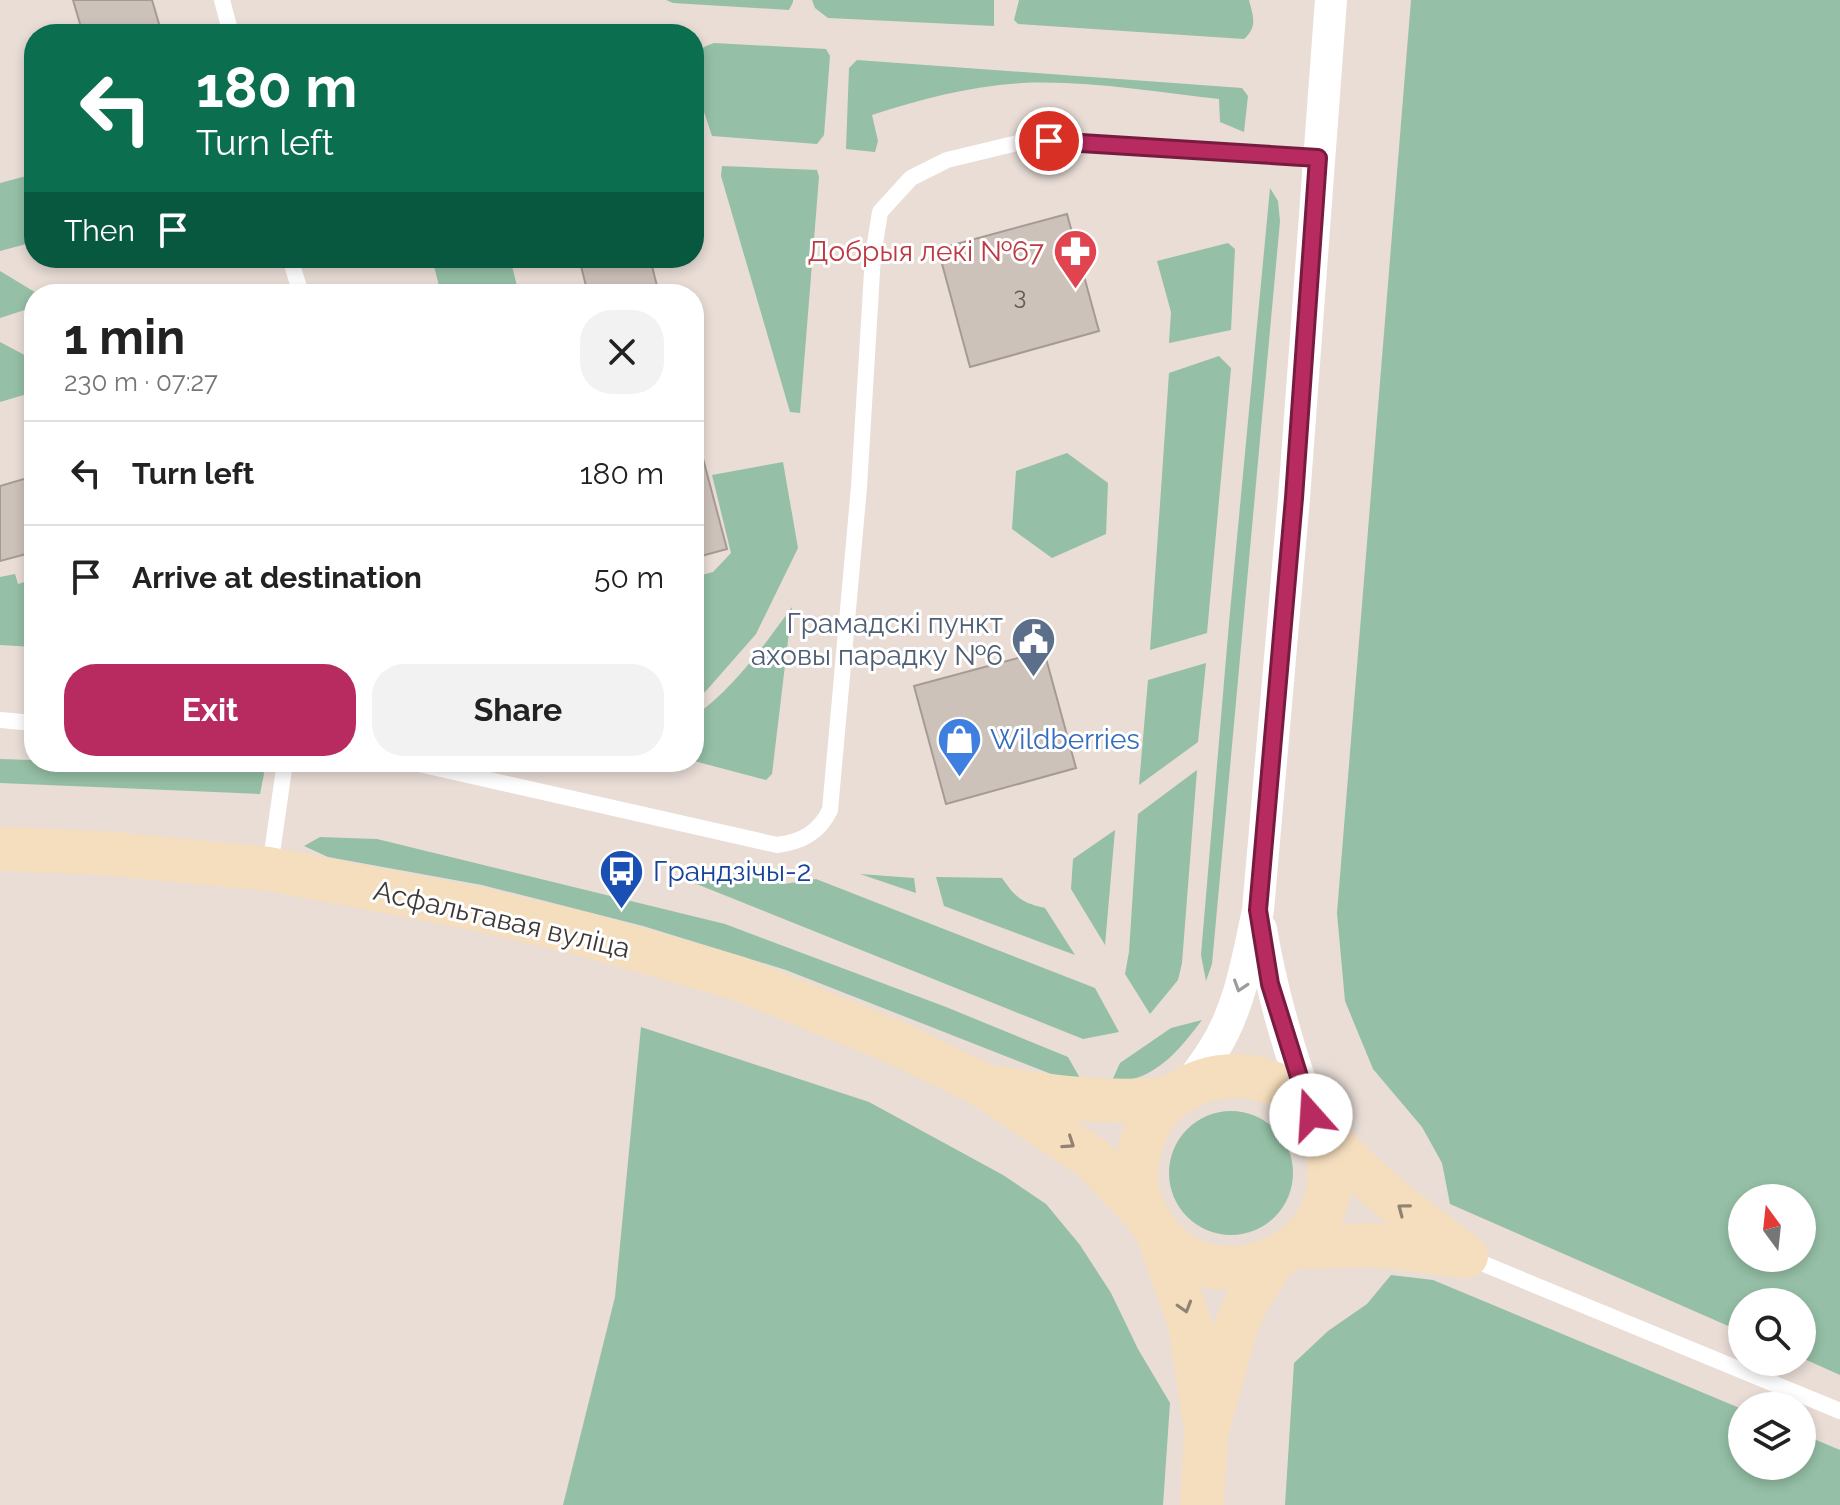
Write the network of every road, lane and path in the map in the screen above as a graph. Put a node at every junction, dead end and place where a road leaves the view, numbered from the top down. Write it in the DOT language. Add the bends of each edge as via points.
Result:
graph roads {
  1 [pos="222,0"];
  2 [pos="1331,0"];
  3 [pos="228,24"];
  4 [pos="1318,158"];
  5 [pos="0,720"];
  6 [pos="24,722"];
  7 [pos="284,772"];
  8 [pos="454,772"];
  9 [pos="0,849"];
  10 [pos="269,869"];
  11 [pos="1258,910"];
  12 [pos="981,1084"];
  13 [pos="1178,1093"];
  14 [pos="1316,1123"];
  15 [pos="1151,1223"];
  16 [pos="1284,1254"];
  17 [pos="1466,1256"];
  18 [pos="1840,1411"];
  19 [pos="1206,1433"];
  20 [pos="1202,1505"];
  1 -- 3 [label="lane"];
  2 -- 4 [label="street"];
  4 -- 8 [label="lane" via="1030,140 947,160 911,178 880,212 830,810 823,825 796,843 777,845"];
  4 -- 11 [label="street"];
  5 -- 6 [label="lane"];
  7 -- 10 [label="lane"];
  9 -- 10 [label="street, Асфальтавая вуліца"];
  10 -- 12 [label="street, Асфальтавая вуліца" via="478,909 737,978 890,1040"];
  11 -- 13 [label="street, one-way" via="1229,1019 1215,1048"];
  11 -- 14 [label="street" via="1270,984"];
  12 -- 13 [label="street, Асфальтавая вуліца" via="1098,1101"];
  12 -- 15 [label="street, Асфальтавая вуліца, one-way" via="1093,1159"];
  13 -- 14 [label="street" via="1214,1077 1242,1075 1268,1081 1292,1095"];
  13 -- 15 [label="street" via="1149,1123 1138,1152 1136,1183"];
  14 -- 16 [label="street" via="1330,1162 1328,1193 1316,1223"];
  17 -- 14 [label="street, one-way" via="1390,1199"];
  15 -- 16 [label="street" via="1182,1255 1211,1267 1242,1269"];
  15 -- 19 [label="street, one-way" via="1190,1324"];
  16 -- 17 [label="street" via="1374,1245"];
  16 -- 19 [label="street" via="1248,1299"];
  17 -- 18 [label="lane"];
  19 -- 20 [label="street"];
}
